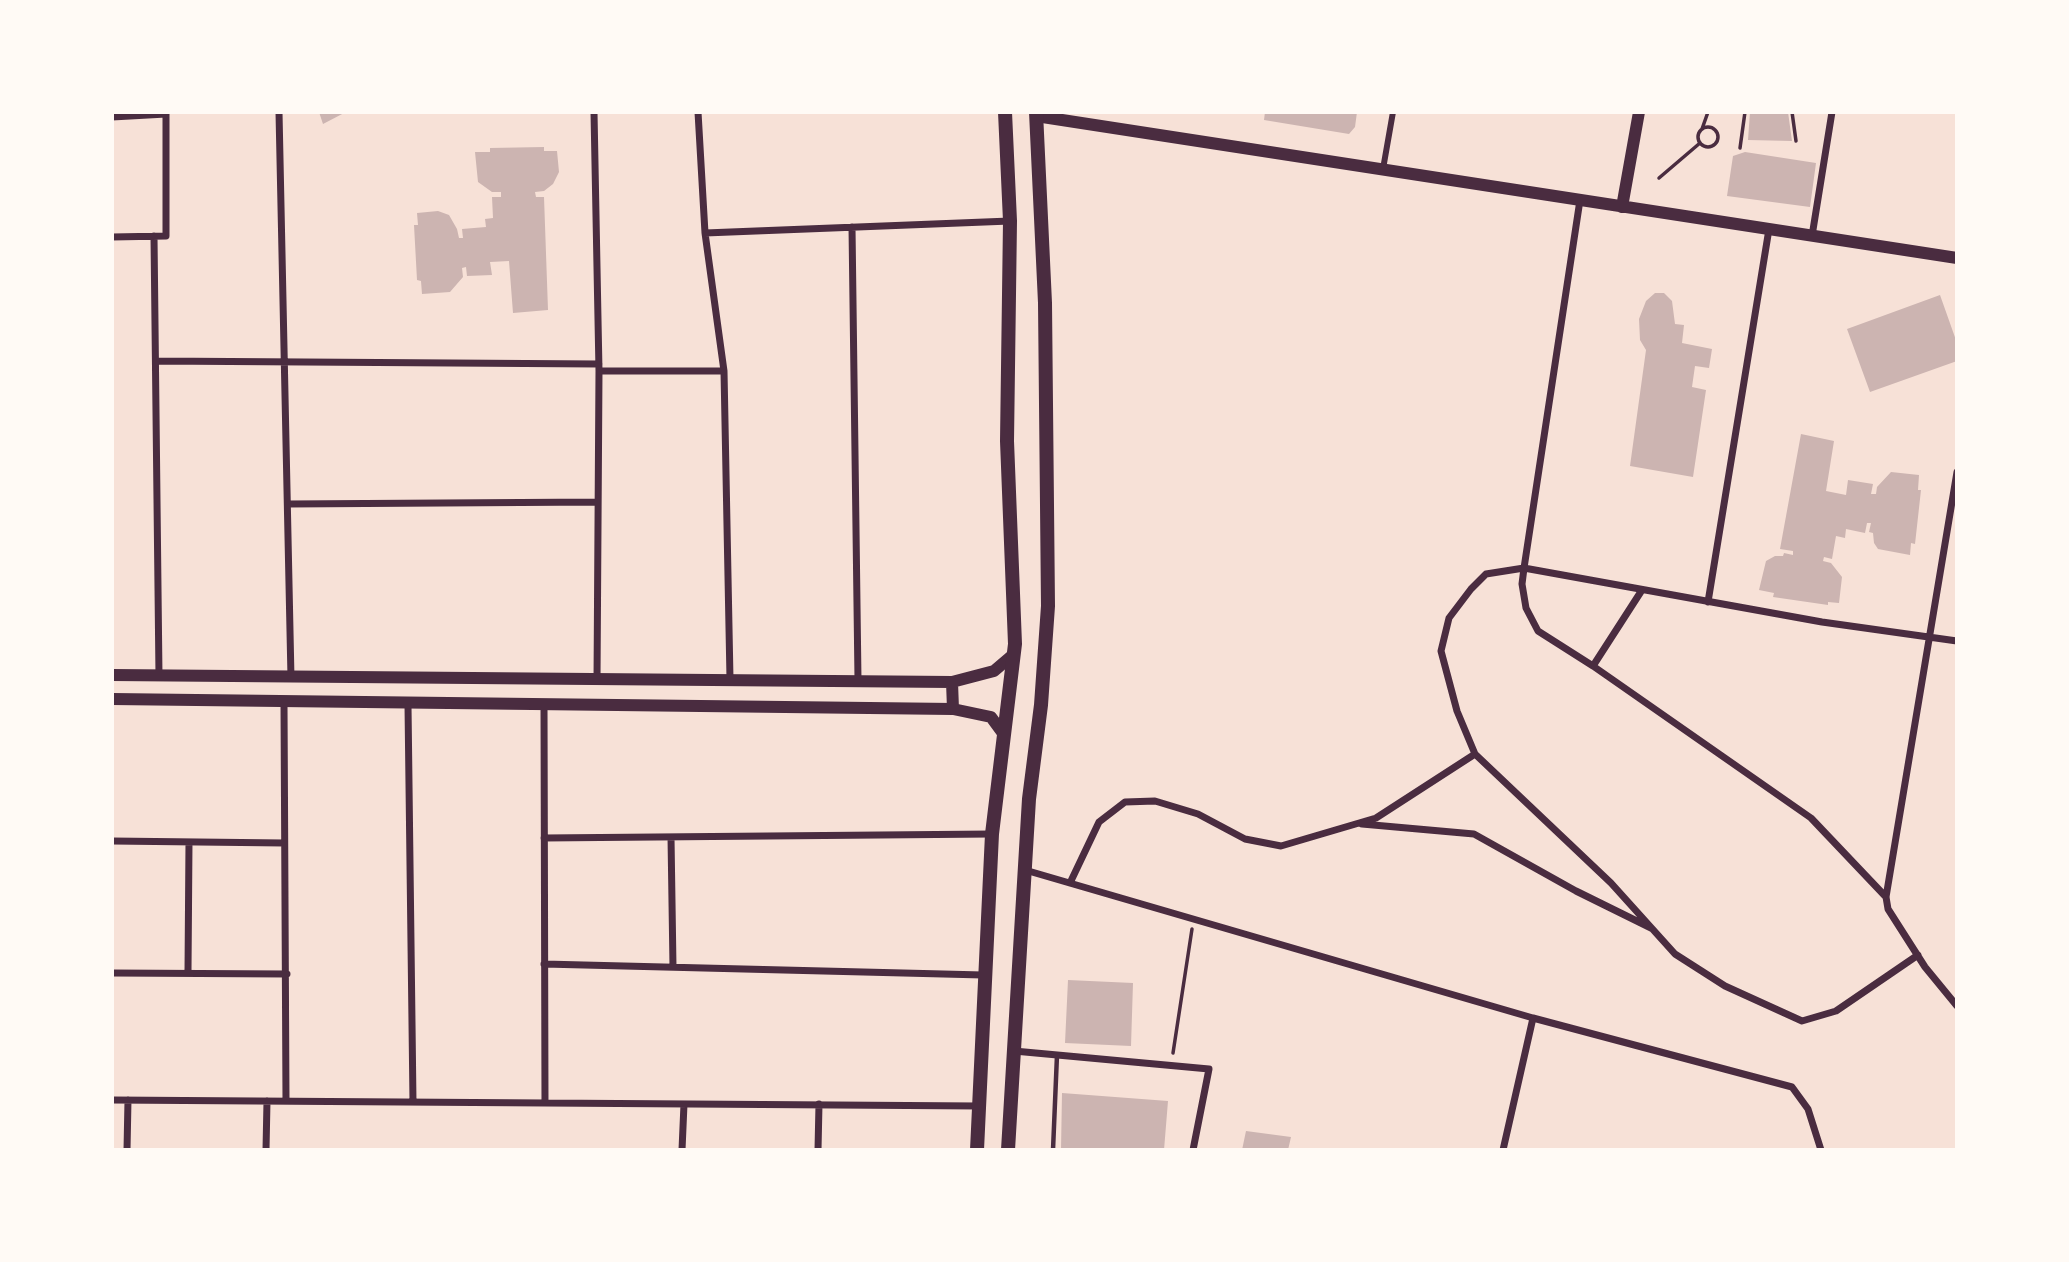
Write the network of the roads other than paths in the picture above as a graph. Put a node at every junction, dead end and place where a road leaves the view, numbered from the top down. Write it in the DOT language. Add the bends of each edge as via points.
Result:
graph roads {
  1 [pos="279,112"];
  2 [pos="594,112"];
  3 [pos="698,112"];
  4 [pos="1005,112"];
  5 [pos="1393,112"];
  6 [pos="1639,112"];
  7 [pos="1832,112"];
  8 [pos="151,114"];
  9 [pos="1036,114"];
  10 [pos="112,117"];
  11 [pos="1382,169"];
  12 [pos="1580,200"];
  13 [pos="1622,206"];
  14 [pos="1010,221"];
  15 [pos="852,227"];
  16 [pos="1769,229"];
  17 [pos="705,233"];
  18 [pos="154,236"];
  19 [pos="1812,236"];
  20 [pos="112,237"];
  21 [pos="1957,258"];
  22 [pos="156,362"];
  23 [pos="285,364"];
  24 [pos="599,367"];
  25 [pos="724,372"];
  26 [pos="1957,471"];
  27 [pos="598,502"];
  28 [pos="288,504"];
  29 [pos="1524,568"];
  30 [pos="1642,590"];
  31 [pos="1708,602"];
  32 [pos="1929,636"];
  33 [pos="1957,641"];
  34 [pos="1014,654"];
  35 [pos="1593,666"];
  36 [pos="112,675"];
  37 [pos="159,676"];
  38 [pos="291,678"];
  39 [pos="730,679"];
  40 [pos="597,680"];
  41 [pos="859,680"];
  42 [pos="952,682"];
  43 [pos="112,699"];
  44 [pos="284,703"];
  45 [pos="544,703"];
  46 [pos="408,705"];
  47 [pos="953,709"];
  48 [pos="1002,732"];
  49 [pos="1475,754"];
  50 [pos="1357,824"];
  51 [pos="992,834"];
  52 [pos="671,837"];
  53 [pos="544,838"];
  54 [pos="112,841"];
  55 [pos="189,842"];
  56 [pos="284,844"];
  57 [pos="1025,870"];
  58 [pos="1070,883"];
  59 [pos="1886,897"];
  60 [pos="1655,930"];
  61 [pos="1918,955"];
  62 [pos="544,964"];
  63 [pos="673,967"];
  64 [pos="188,971"];
  65 [pos="112,973"];
  66 [pos="287,974"];
  67 [pos="983,975"];
  68 [pos="1957,1006"];
  69 [pos="1533,1018"];
  70 [pos="1014,1051"];
  71 [pos="1057,1055"];
  72 [pos="112,1100"];
  73 [pos="128,1100"];
  74 [pos="267,1101"];
  75 [pos="286,1101"];
  76 [pos="413,1102"];
  77 [pos="545,1103"];
  78 [pos="684,1104"];
  79 [pos="818,1104"];
  80 [pos="979,1106"];
  81 [pos="1819,1149"];
  82 [pos="127,1150"];
  83 [pos="266,1150"];
  84 [pos="682,1150"];
  85 [pos="818,1150"];
  86 [pos="977,1150"];
  87 [pos="1008,1150"];
  88 [pos="1053,1150"];
  89 [pos="1193,1150"];
  90 [pos="1503,1150"];
  1 -- 23 [label="street"];
  2 -- 24 [label="street"];
  3 -- 17 [label="street"];
  4 -- 14 [label="main road"];
  5 -- 11 [label="street"];
  6 -- 13 [label="main road"];
  7 -- 19 [label="street"];
  8 -- 10 [label="street"];
  8 -- 18 [label="street" via="166,114 166,236"];
  9 -- 11 [label="main road"];
  9 -- 57 [label="main road" via="1045,303 1048,606"];
  11 -- 12 [label="main road"];
  12 -- 13 [label="main road"];
  12 -- 29 [label="street"];
  13 -- 16 [label="main road"];
  14 -- 15 [label="street"];
  14 -- 34 [label="main road" via="1007,441"];
  15 -- 17 [label="street"];
  15 -- 41 [label="street"];
  16 -- 19 [label="main road"];
  16 -- 31 [label="street"];
  17 -- 25 [label="street"];
  18 -- 20 [label="street"];
  18 -- 22 [label="street"];
  19 -- 21 [label="main road"];
  22 -- 23 [label="street"];
  22 -- 37 [label="street"];
  23 -- 24 [label="street"];
  23 -- 28 [label="street"];
  24 -- 25 [label="street"];
  24 -- 27 [label="street"];
  25 -- 39 [label="street"];
  26 -- 32 [label="street"];
  27 -- 28 [label="street"];
  27 -- 40 [label="street"];
  28 -- 38 [label="street"];
  29 -- 30 [label="street"];
  29 -- 35 [label="street" via="1526,608 1538,631"];
  29 -- 49 [label="street" via="1486,574 1449,618 1441,651 1457,711"];
  30 -- 31 [label="street"];
  30 -- 35 [label="street"];
  31 -- 32 [label="street"];
  32 -- 33 [label="street"];
  32 -- 59 [label="street"];
  34 -- 42 [label="main road" via="994,671"];
  34 -- 48 [label="main road"];
  35 -- 59 [label="street" via="1811,818"];
  36 -- 37 [label="main road"];
  37 -- 38 [label="main road"];
  38 -- 40 [label="main road"];
  39 -- 40 [label="main road"];
  39 -- 41 [label="main road"];
  41 -- 42 [label="main road"];
  42 -- 47 [label="main road"];
  43 -- 44 [label="main road"];
  44 -- 46 [label="main road"];
  44 -- 56 [label="street"];
  45 -- 46 [label="main road"];
  45 -- 47 [label="main road"];
  45 -- 53 [label="street"];
  46 -- 76 [label="street"];
  47 -- 48 [label="main road" via="991,717"];
  48 -- 51 [label="main road"];
  49 -- 50 [label="street" via="1376,818"];
  49 -- 60 [label="street"];
  50 -- 58 [label="street" via="1281,846 1245,839 1198,814 1155,801 1125,802 1099,822"];
  50 -- 60 [label="street" via="1474,834"];
  51 -- 52 [label="street"];
  51 -- 67 [label="main road"];
  52 -- 53 [label="street"];
  52 -- 63 [label="street"];
  53 -- 62 [label="street"];
  54 -- 55 [label="street"];
  55 -- 56 [label="street"];
  55 -- 64 [label="street"];
  56 -- 66 [label="street"];
  57 -- 58 [label="street"];
  57 -- 70 [label="main road"];
  58 -- 69 [label="street"];
  59 -- 61 [label="street" via="1888,909"];
  60 -- 61 [label="street" via="1675,954 1725,986 1802,1021 1836,1011"];
  61 -- 68 [label="street"];
  62 -- 63 [label="street"];
  62 -- 77 [label="street"];
  63 -- 67 [label="street"];
  64 -- 65 [label="street"];
  64 -- 66 [label="street"];
  66 -- 75 [label="street"];
  67 -- 80 [label="main road"];
  69 -- 81 [label="street" via="1792,1087 1808,1109"];
  69 -- 90 [label="street"];
  70 -- 71 [label="street"];
  70 -- 87 [label="main road"];
  71 -- 88 [label="lane"];
  71 -- 89 [label="street" via="1209,1069"];
  72 -- 73 [label="street"];
  73 -- 74 [label="street"];
  73 -- 82 [label="street"];
  74 -- 75 [label="street"];
  74 -- 83 [label="street"];
  75 -- 76 [label="street"];
  76 -- 77 [label="street"];
  77 -- 78 [label="street"];
  78 -- 79 [label="street"];
  78 -- 84 [label="street"];
  79 -- 80 [label="street"];
  79 -- 85 [label="street"];
  80 -- 86 [label="main road"];
}
